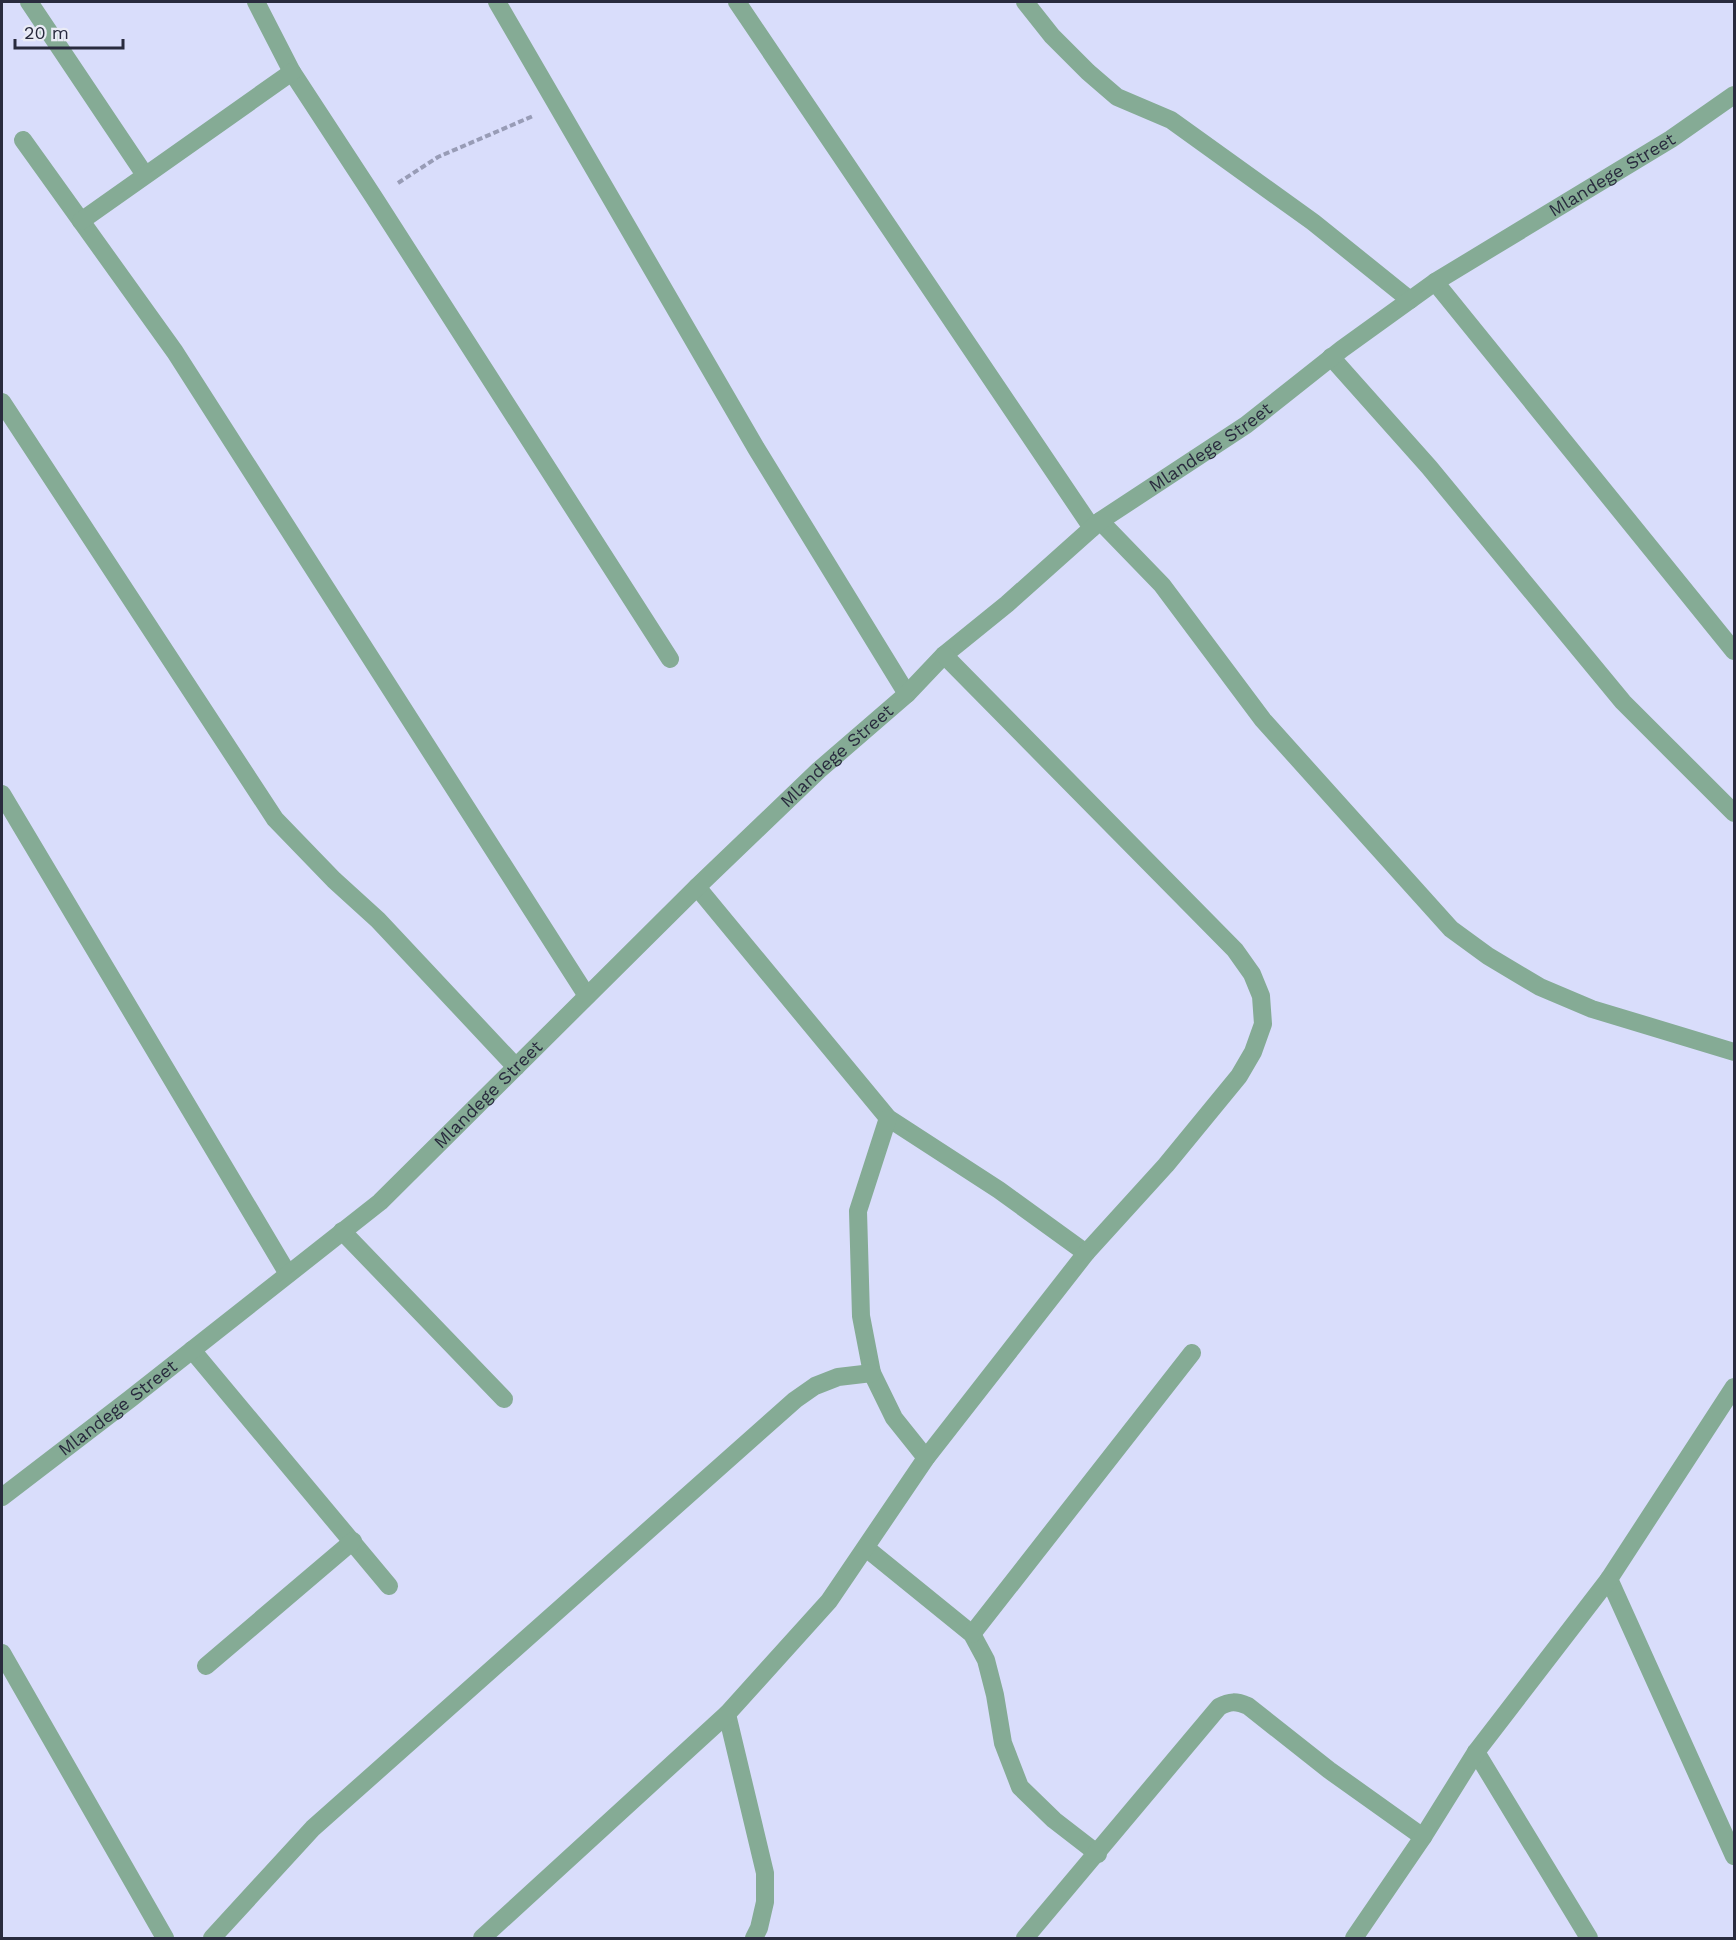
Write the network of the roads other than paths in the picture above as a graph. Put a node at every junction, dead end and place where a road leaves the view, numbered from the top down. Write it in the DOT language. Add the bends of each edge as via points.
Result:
graph roads {
  1 [pos="29,2"];
  2 [pos="256,2"];
  3 [pos="497,2"];
  4 [pos="737,2"];
  5 [pos="1025,2"];
  6 [pos="292,72"];
  7 [pos="1734,95"];
  8 [pos="23,140"];
  9 [pos="145,175"];
  10 [pos="81,221"];
  11 [pos="1435,282"];
  12 [pos="1410,300"];
  13 [pos="1331,357"];
  14 [pos="2,402"];
  15 [pos="1096,525"];
  16 [pos="1734,651"];
  17 [pos="944,655"];
  18 [pos="670,659"];
  19 [pos="907,694"];
  20 [pos="2,794"];
  21 [pos="1734,813"];
  22 [pos="697,887"];
  23 [pos="587,996"];
  24 [pos="1734,1052"];
  25 [pos="516,1066"];
  26 [pos="888,1118"];
  27 [pos="342,1231"];
  28 [pos="1086,1253"];
  29 [pos="288,1274"];
  30 [pos="192,1350"];
  31 [pos="1192,1353"];
  32 [pos="872,1373"];
  33 [pos="1733,1398"];
  34 [pos="504,1399"];
  35 [pos="926,1458"];
  36 [pos="2,1497"];
  37 [pos="352,1541"];
  38 [pos="866,1548"];
  39 [pos="1609,1579"];
  40 [pos="389,1586"];
  41 [pos="972,1634"];
  42 [pos="2,1653"];
  43 [pos="206,1666"];
  44 [pos="727,1714"];
  45 [pos="1476,1752"];
  46 [pos="1423,1837"];
  47 [pos="1098,1854"];
  48 [pos="1734,1856"];
  49 [pos="165,1938"];
  50 [pos="212,1938"];
  51 [pos="482,1938"];
  52 [pos="754,1938"];
  53 [pos="1025,1938"];
  54 [pos="1354,1938"];
  55 [pos="1589,1938"];
  1 -- 9 [label="street"];
  2 -- 6 [label="street"];
  3 -- 19 [label="street" via="756,448"];
  4 -- 15 [label="street"];
  5 -- 12 [label="street" via="1052,36 1117,98 1171,120 1313,222"];
  6 -- 9 [label="street"];
  6 -- 18 [label="street"];
  7 -- 11 [label="street, Mlandege Street" via="1671,139"];
  8 -- 10 [label="street"];
  9 -- 10 [label="street"];
  10 -- 23 [label="street" via="175,352"];
  11 -- 12 [label="street, Mlandege Street"];
  11 -- 16 [label="street"];
  12 -- 13 [label="street, Mlandege Street"];
  13 -- 15 [label="street, Mlandege Street" via="1246,426"];
  13 -- 21 [label="street" via="1429,467 1623,702"];
  14 -- 25 [label="street" via="275,819 378,920"];
  15 -- 17 [label="street, Mlandege Street"];
  15 -- 24 [label="street" via="1162,585 1263,720 1451,929 1540,987 1592,1009"];
  17 -- 19 [label="street, Mlandege Street"];
  17 -- 28 [label="street" via="1235,950 1261,996 1263,1024 1239,1076"];
  19 -- 22 [label="street, Mlandege Street" via="819,770"];
  20 -- 29 [label="street"];
  22 -- 23 [label="street, Mlandege Street"];
  22 -- 26 [label="street"];
  23 -- 25 [label="street, Mlandege Street"];
  25 -- 27 [label="street, Mlandege Street" via="380,1202"];
  26 -- 28 [label="street" via="999,1190"];
  26 -- 32 [label="street" via="858,1211 861,1316"];
  27 -- 29 [label="street, Mlandege Street"];
  27 -- 34 [label="street"];
  28 -- 35 [label="street"];
  29 -- 30 [label="street, Mlandege Street"];
  30 -- 36 [label="street, Mlandege Street"];
  30 -- 37 [label="street"];
  31 -- 41 [label="street"];
  32 -- 35 [label="street" via="894,1418"];
  32 -- 50 [label="street" via="837,1377 795,1400 314,1828"];
  33 -- 39 [label="street"];
  35 -- 38 [label="street"];
  37 -- 40 [label="street"];
  37 -- 43 [label="street"];
  38 -- 41 [label="street"];
  38 -- 44 [label="street" via="829,1601"];
  39 -- 45 [label="street"];
  39 -- 48 [label="street"];
  41 -- 47 [label="street" via="986,1660 1003,1743 1020,1786 1054,1820"];
  42 -- 49 [label="street"];
  44 -- 51 [label="street"];
  44 -- 52 [label="street" via="765,1873 765,1902"];
  45 -- 46 [label="street"];
  45 -- 55 [label="street"];
  46 -- 47 [label="street" via="1248,1706 1230,1701 1219,1707"];
  46 -- 54 [label="street"];
  47 -- 53 [label="street"];
}
